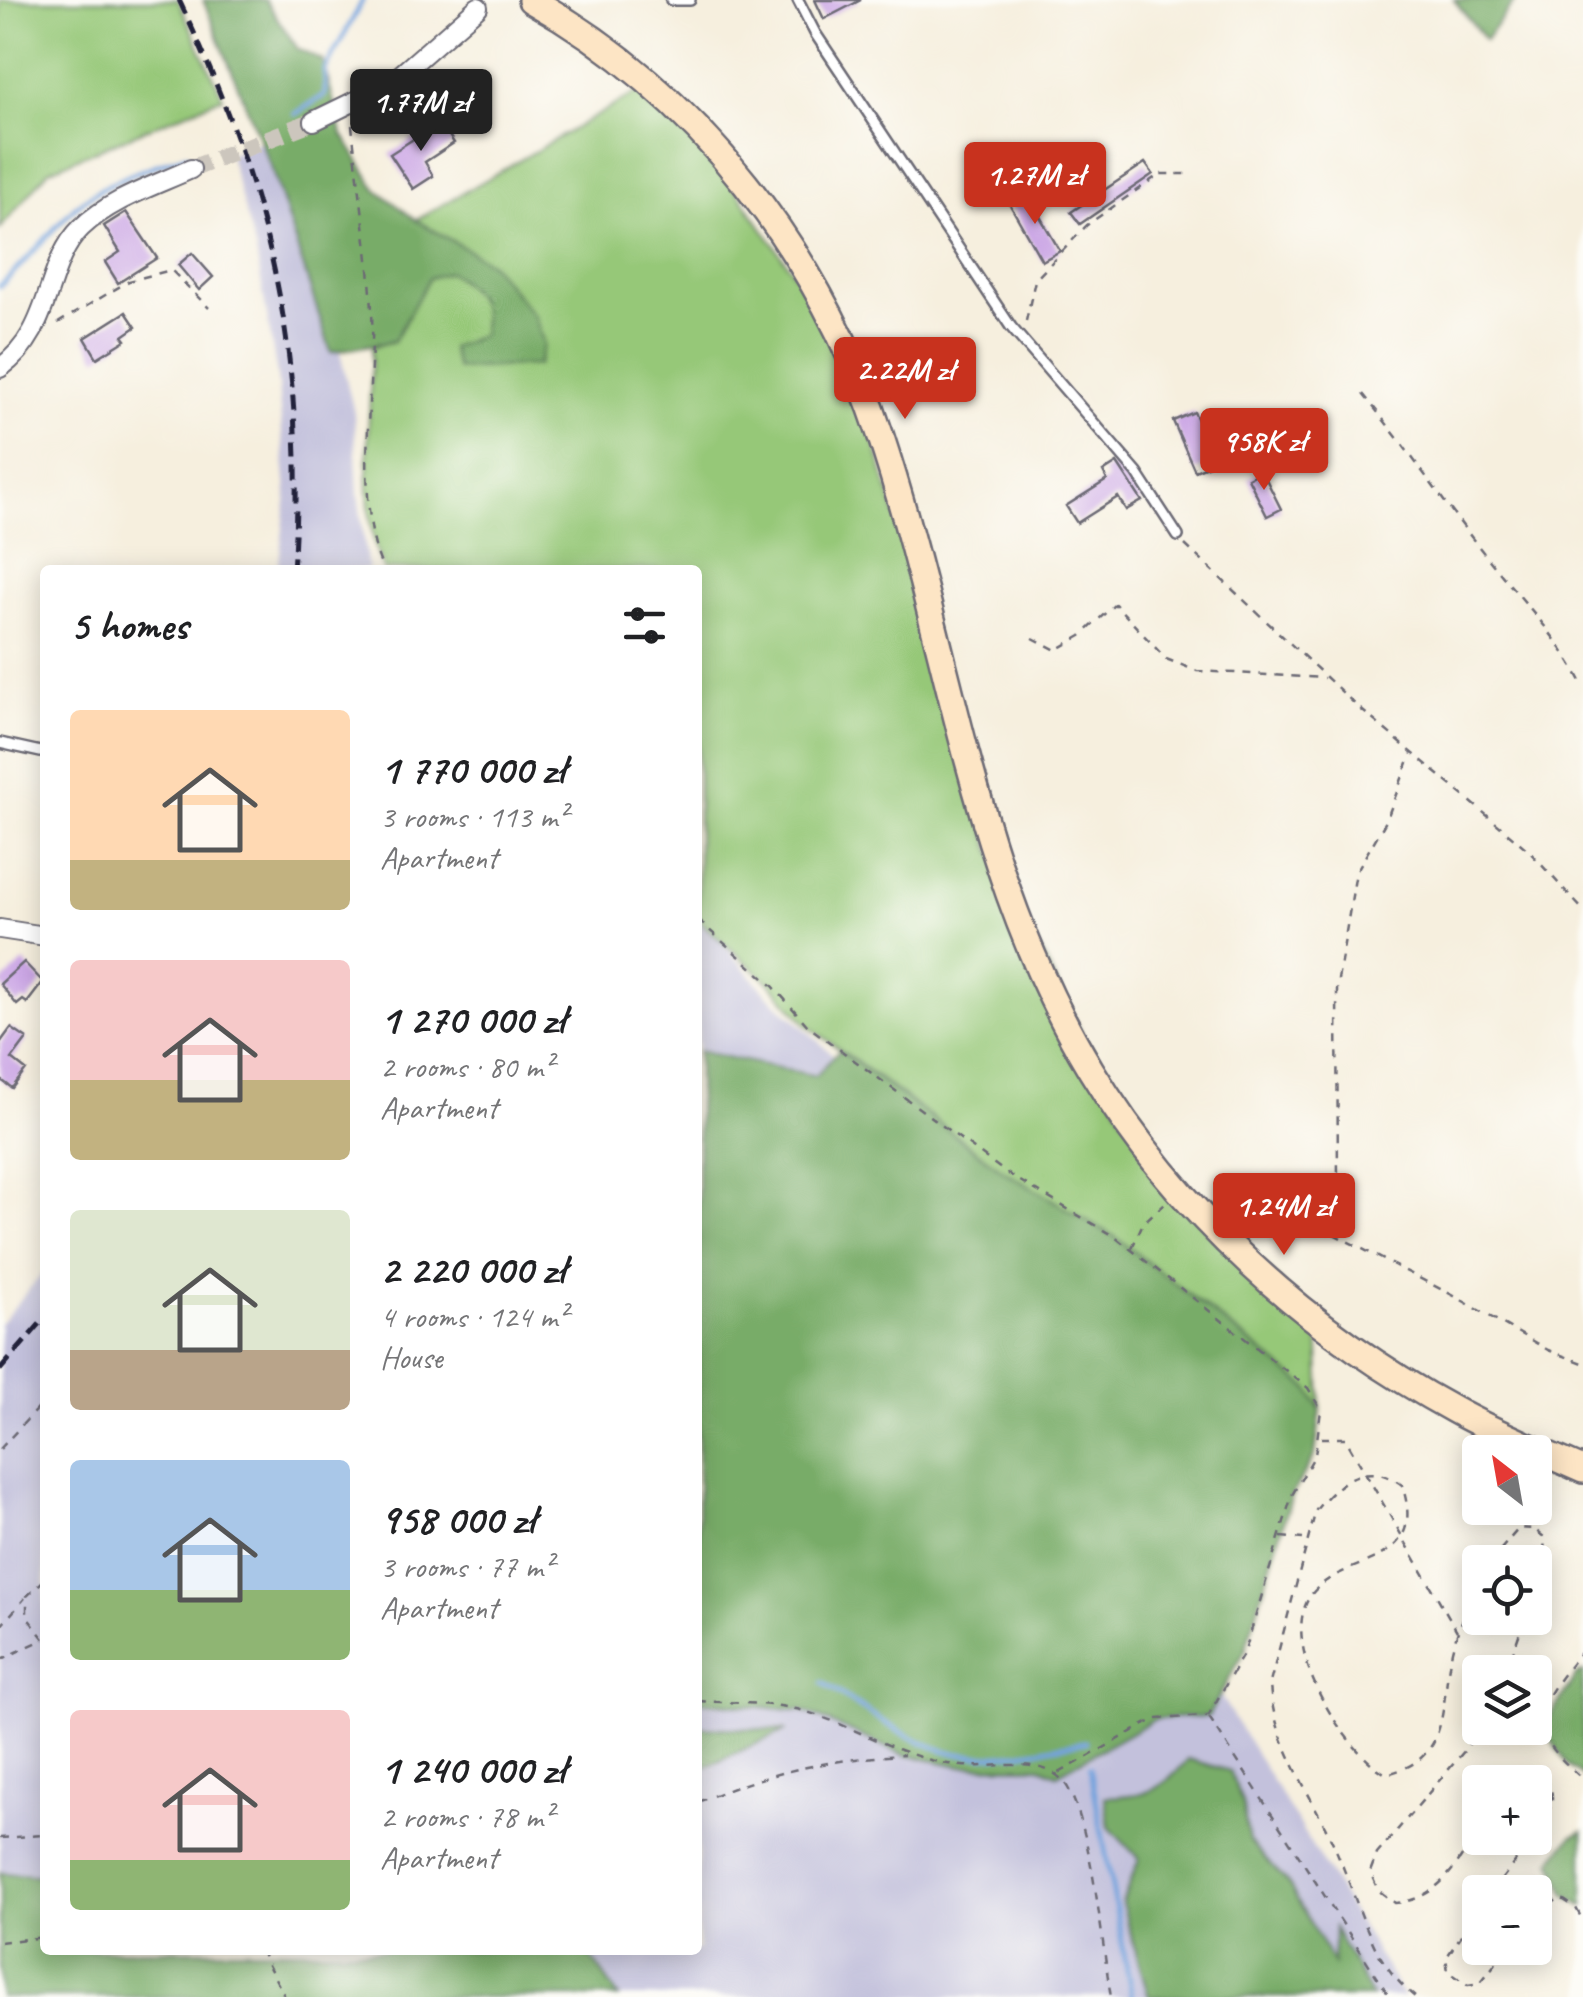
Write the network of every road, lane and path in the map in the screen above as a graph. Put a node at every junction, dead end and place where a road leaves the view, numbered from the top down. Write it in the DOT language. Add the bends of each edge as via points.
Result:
graph roads {
  1 [pos="531,0"];
  2 [pos="671,0"];
  3 [pos="690,0"];
  4 [pos="798,0"];
  5 [pos="478,7"];
  6 [pos="356,101"];
  7 [pos="314,121"];
  8 [pos="191,170"];
  9 [pos="1190,174"];
  10 [pos="208,308"];
  11 [pos="1011,327"];
  12 [pos="31,339"];
  13 [pos="0,368"];
  14 [pos="1363,394"];
  15 [pos="1178,536"];
  16 [pos="382,565"];
  17 [pos="1033,638"];
  18 [pos="1326,678"];
  19 [pos="1583,685"];
  20 [pos="0,743"];
  21 [pos="40,751"];
  22 [pos="1412,751"];
  23 [pos="1583,910"];
  24 [pos="702,923"];
  25 [pos="0,929"];
  26 [pos="40,935"];
  27 [pos="1180,1192"];
  28 [pos="1204,1219"];
  29 [pos="1328,1234"];
  30 [pos="1131,1250"];
  31 [pos="1583,1364"];
  32 [pos="40,1405"];
  33 [pos="1320,1438"];
  34 [pos="0,1449"];
  35 [pos="1583,1470"];
  36 [pos="1363,1472"];
  37 [pos="1400,1535"];
  38 [pos="1280,1536"];
  39 [pos="1306,1539"];
  40 [pos="1504,1545"];
  41 [pos="1544,1545"];
  42 [pos="40,1584"];
  43 [pos="27,1596"];
  44 [pos="1462,1623"];
  45 [pos="0,1627"];
  46 [pos="1458,1632"];
  47 [pos="40,1633"];
  48 [pos="40,1641"];
  49 [pos="1583,1648"];
  50 [pos="0,1660"];
  51 [pos="702,1700"];
  52 [pos="1208,1716"];
  53 [pos="1468,1745"];
  54 [pos="905,1754"];
  55 [pos="1057,1774"];
  56 [pos="1583,1778"];
  57 [pos="702,1800"];
  58 [pos="40,1835"];
  59 [pos="0,1838"];
  60 [pos="1462,1851"];
  61 [pos="1552,1902"];
  62 [pos="1583,1921"];
  63 [pos="1462,1934"];
  64 [pos="40,1938"];
  65 [pos="0,1942"];
  66 [pos="263,1955"];
  67 [pos="1494,1965"];
  68 [pos="285,1997"];
  69 [pos="1111,1997"];
  70 [pos="1390,1997"];
  71 [pos="1415,1997"];
  1 -- 27 [label="main road" via="615,56 685,116 742,180 820,293 881,437 968,776 1016,919 1092,1071"];
  2 -- 3 [label="lane"];
  4 -- 11 [label="lane"];
  5 -- 6 [label="street" via="390,84"];
  6 -- 7 [label="street"];
  6 -- 16 [label="path" via="352,125 372,309 368,469"];
  8 -- 12 [label="street" via="109,205 78,230"];
  9 -- 11 [label="path" via="1160,174 1087,225 1035,280 1029,320"];
  10 -- 12 [label="path" via="171,270 129,280"];
  11 -- 15 [label="lane" via="1136,473"];
  12 -- 13 [label="street"];
  14 -- 19 [label="path" via="1494,567 1539,615"];
  15 -- 18 [label="path"];
  17 -- 18 [label="path" via="1056,650 1116,604 1166,659 1197,671"];
  18 -- 22 [label="path"];
  20 -- 21 [label="lane"];
  22 -- 23 [label="path" via="1527,849"];
  22 -- 29 [label="path" via="1386,821 1356,872 1337,986 1338,1187"];
  24 -- 30 [label="path" via="823,1038 1005,1172"];
  25 -- 26 [label="street"];
  27 -- 28 [label="main road"];
  27 -- 30 [label="path" via="1142,1223"];
  28 -- 29 [label="path" via="1273,1203"];
  28 -- 35 [label="main road" via="1270,1282 1378,1365 1455,1411"];
  29 -- 31 [label="path"];
  30 -- 33 [label="path" via="1308,1388 1321,1410"];
  32 -- 34 [label="path"];
  33 -- 36 [label="path" via="1345,1438"];
  33 -- 38 [label="path"];
  36 -- 37 [label="path"];
  36 -- 37 [label="path" via="1402,1484 1409,1505"];
  36 -- 39 [label="path" via="1331,1490"];
  37 -- 46 [label="path"];
  37 -- 46 [label="path" via="1386,1552 1318,1586 1303,1626 1325,1707 1367,1763 1386,1774 1414,1768 1430,1751"];
  38 -- 39 [label="path"];
  38 -- 52 [label="path" via="1245,1652"];
  39 -- 71 [label="path" via="1270,1683 1271,1708 1377,1951"];
  40 -- 41 [label="path" via="1519,1528 1534,1529"];
  42 -- 43 [label="path"];
  43 -- 45 [label="path"];
  43 -- 47 [label="path" via="27,1616"];
  44 -- 46 [label="path"];
  48 -- 50 [label="path"];
  49 -- 56 [label="path" via="1547,1696 1541,1715 1554,1754"];
  51 -- 54 [label="path" via="802,1711"];
  52 -- 55 [label="path" via="1155,1719"];
  52 -- 70 [label="path"];
  53 -- 60 [label="path" via="1377,1854 1370,1872 1378,1890 1395,1903 1414,1902 1436,1889"];
  54 -- 55 [label="path"];
  54 -- 57 [label="path" via="760,1775"];
  55 -- 69 [label="path" via="1081,1823"];
  58 -- 59 [label="path"];
  61 -- 62 [label="path" via="1560,1898"];
  63 -- 67 [label="path" via="1446,1958 1448,1972 1468,1985 1480,1983"];
  64 -- 65 [label="path"];
  66 -- 68 [label="path"];
}
